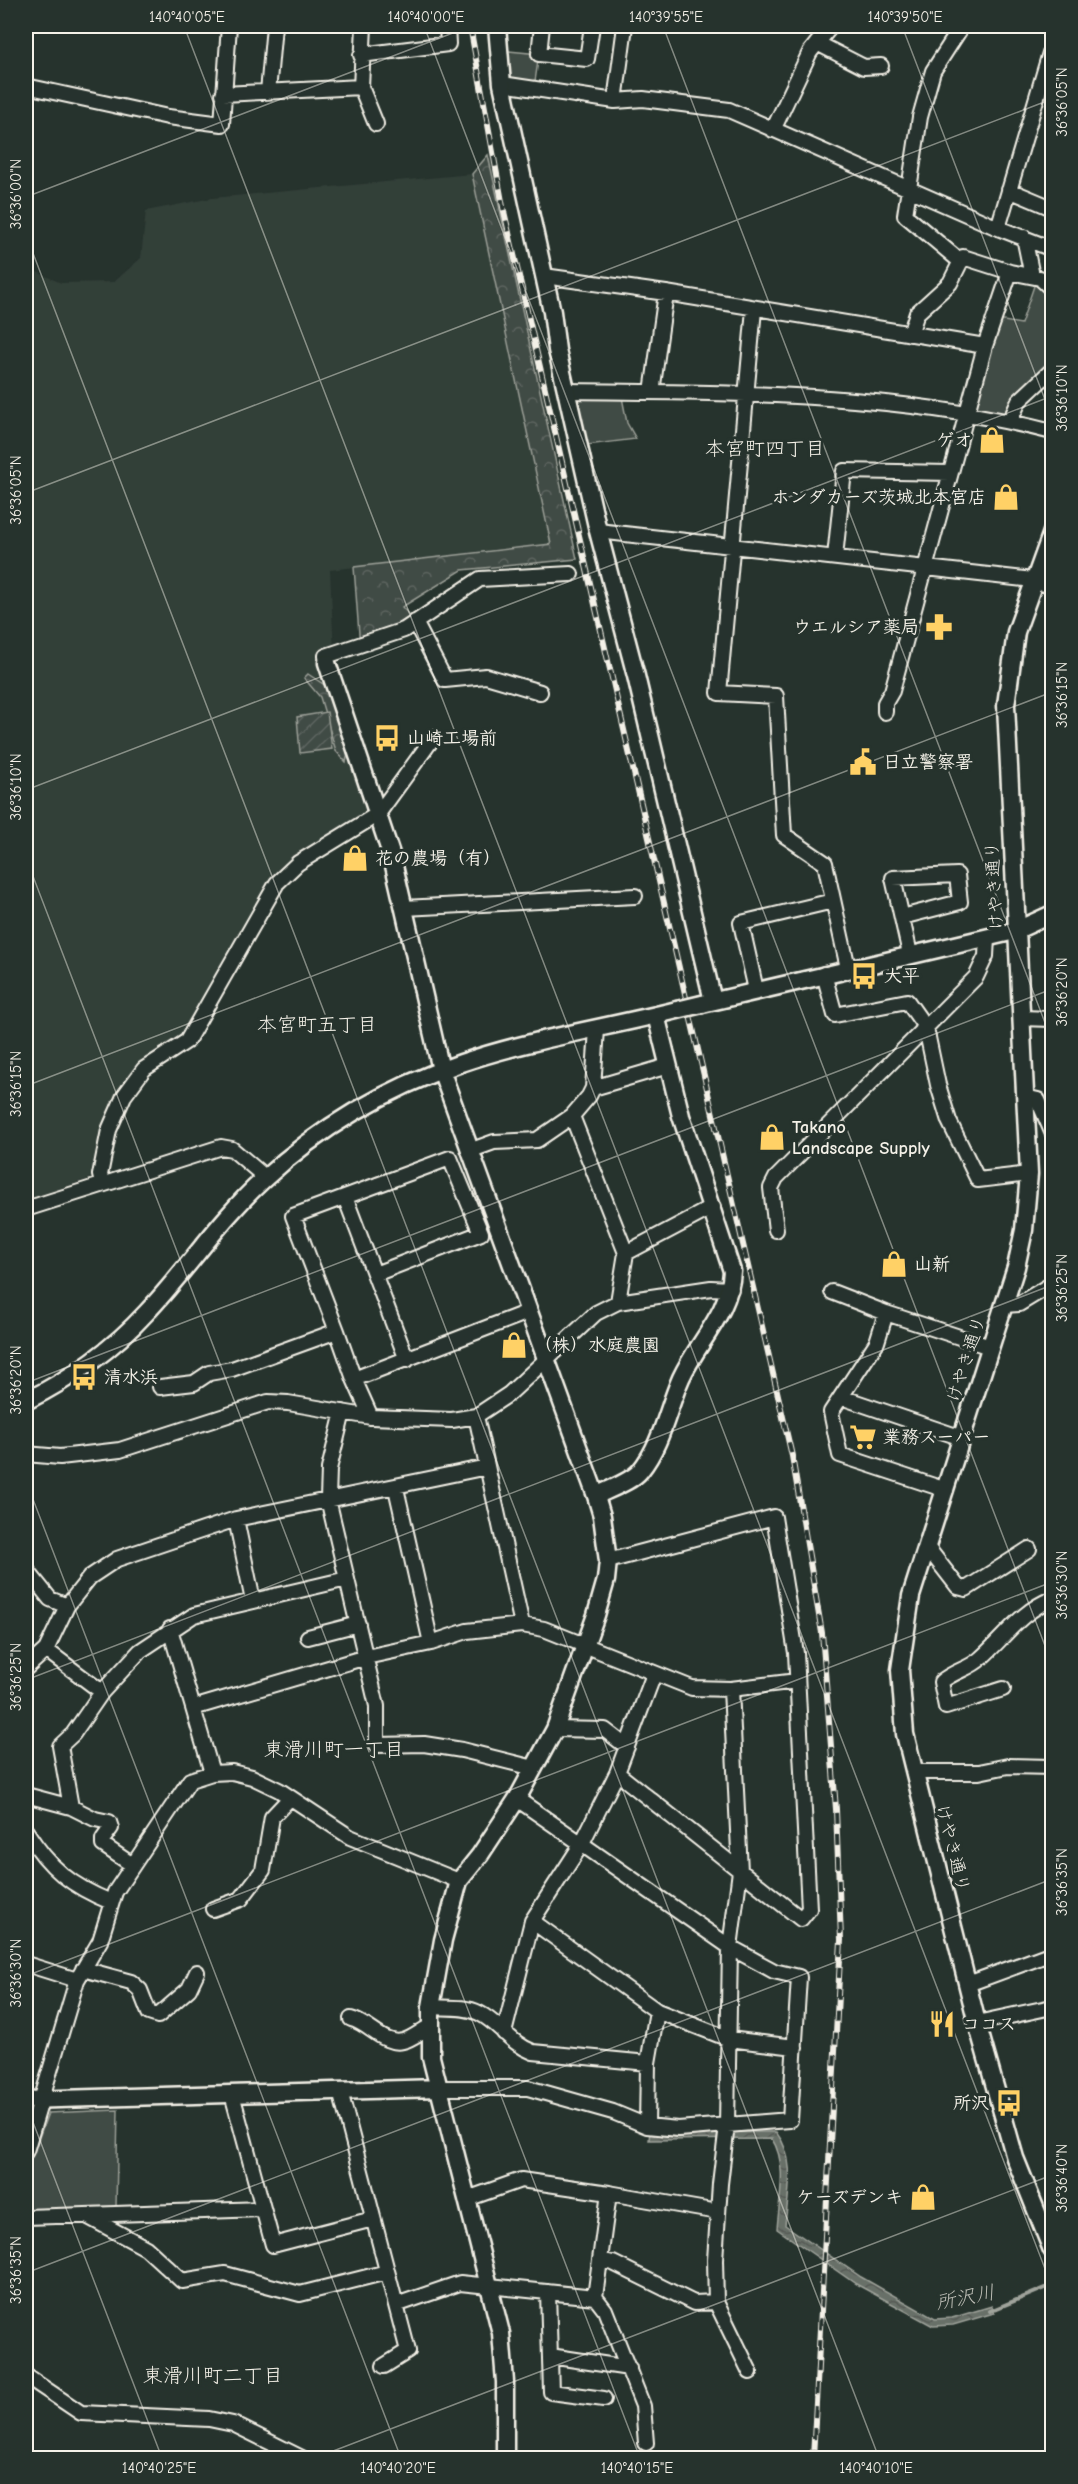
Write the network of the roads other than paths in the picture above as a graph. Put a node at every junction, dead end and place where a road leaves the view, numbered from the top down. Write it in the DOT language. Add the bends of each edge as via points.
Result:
graph roads {
  1 [pos="229,26"];
  2 [pos="274,26"];
  3 [pos="364,26"];
  4 [pos="447,26"];
  5 [pos="497,26"];
  6 [pos="542,26"];
  7 [pos="592,26"];
  8 [pos="625,26"];
  9 [pos="831,26"];
  10 [pos="962,26"];
  11 [pos="817,43"];
  12 [pos="1053,46"];
  13 [pos="362,56"];
  14 [pos="881,66"];
  15 [pos="502,84"];
  16 [pos="26,86"];
  17 [pos="361,87"];
  18 [pos="268,92"];
  19 [pos="223,94"];
  20 [pos="615,101"];
  21 [pos="376,124"];
  22 [pos="773,130"];
  23 [pos="909,189"];
  24 [pos="1009,190"];
  25 [pos="1053,208"];
  26 [pos="998,228"];
  27 [pos="1024,237"];
  28 [pos="1053,249"];
  29 [pos="961,262"];
  30 [pos="1010,272"];
  31 [pos="544,276"];
  32 [pos="1032,276"];
  33 [pos="1053,288"];
  34 [pos="666,293"];
  35 [pos="754,309"];
  36 [pos="910,334"];
  37 [pos="985,346"];
  38 [pos="1053,370"];
  39 [pos="566,391"];
  40 [pos="652,392"];
  41 [pos="745,392"];
  42 [pos="967,412"];
  43 [pos="1010,421"];
  44 [pos="1053,432"];
  45 [pos="950,473"];
  46 [pos="598,531"];
  47 [pos="1053,531"];
  48 [pos="732,547"];
  49 [pos="834,558"];
  50 [pos="926,567"];
  51 [pos="572,574"];
  52 [pos="1033,580"];
  53 [pos="1053,587"];
  54 [pos="415,622"];
  55 [pos="327,663"];
  56 [pos="540,692"];
  57 [pos="885,712"];
  58 [pos="433,738"];
  59 [pos="378,814"];
  60 [pos="635,896"];
  61 [pos="834,901"];
  62 [pos="404,908"];
  63 [pos="1053,914"];
  64 [pos="902,917"];
  65 [pos="1016,931"];
  66 [pos="987,938"];
  67 [pos="910,954"];
  68 [pos="848,969"];
  69 [pos="824,974"];
  70 [pos="756,990"];
  71 [pos="708,1002"];
  72 [pos="656,1015"];
  73 [pos="1021,1018"];
  74 [pos="1053,1019"];
  75 [pos="926,1028"];
  76 [pos="597,1029"];
  77 [pos="668,1066"];
  78 [pos="441,1070"];
  79 [pos="593,1088"];
  80 [pos="1025,1097"];
  81 [pos="572,1116"];
  82 [pos="1053,1132"];
  83 [pos="469,1151"];
  84 [pos="1029,1174"];
  85 [pos="265,1177"];
  86 [pos="102,1184"];
  87 [pos="345,1197"];
  88 [pos="713,1207"];
  89 [pos="26,1209"];
  90 [pos="776,1230"];
  91 [pos="626,1253"];
  92 [pos="375,1274"];
  93 [pos="1053,1284"];
  94 [pos="731,1288"];
  95 [pos="832,1292"];
  96 [pos="618,1302"];
  97 [pos="1004,1305"];
  98 [pos="528,1312"];
  99 [pos="886,1313"];
  100 [pos="337,1331"];
  101 [pos="990,1347"];
  102 [pos="407,1360"];
  103 [pos="547,1362"];
  104 [pos="354,1379"];
  105 [pos="160,1387"];
  106 [pos="841,1397"];
  107 [pos="26,1401"];
  108 [pos="342,1412"];
  109 [pos="476,1416"];
  110 [pos="371,1417"];
  111 [pos="962,1438"];
  112 [pos="26,1454"];
  113 [pos="487,1467"];
  114 [pos="396,1488"];
  115 [pos="946,1490"];
  116 [pos="596,1496"];
  117 [pos="328,1499"];
  118 [pos="236,1519"];
  119 [pos="927,1546"];
  120 [pos="1029,1549"];
  121 [pos="608,1561"];
  122 [pos="26,1569"];
  123 [pos="347,1579"];
  124 [pos="1053,1599"];
  125 [pos="253,1601"];
  126 [pos="67,1606"];
  127 [pos="358,1624"];
  128 [pos="522,1624"];
  129 [pos="170,1629"];
  130 [pos="308,1637"];
  131 [pos="431,1643"];
  132 [pos="585,1646"];
  133 [pos="46,1650"];
  134 [pos="366,1658"];
  135 [pos="26,1668"];
  136 [pos="654,1674"];
  137 [pos="797,1681"];
  138 [pos="731,1689"];
  139 [pos="1003,1689"];
  140 [pos="102,1692"];
  141 [pos="193,1708"];
  142 [pos="555,1729"];
  143 [pos="627,1747"];
  144 [pos="1051,1762"];
  145 [pos="534,1768"];
  146 [pos="914,1772"];
  147 [pos="212,1773"];
  148 [pos="617,1773"];
  149 [pos="26,1795"];
  150 [pos="290,1798"];
  151 [pos="517,1800"];
  152 [pos="71,1807"];
  153 [pos="26,1831"];
  154 [pos="582,1845"];
  155 [pos="131,1864"];
  156 [pos="740,1871"];
  157 [pos="459,1881"];
  158 [pos="111,1902"];
  159 [pos="213,1909"];
  160 [pos="532,1921"];
  161 [pos="730,1947"];
  162 [pos="1053,1953"];
  163 [pos="26,1964"];
  164 [pos="197,1972"];
  165 [pos="80,1975"];
  166 [pos="966,1982"];
  167 [pos="431,2007"];
  168 [pos="1053,2007"];
  169 [pos="657,2011"];
  170 [pos="351,2019"];
  171 [pos="977,2023"];
  172 [pos="429,2027"];
  173 [pos="504,2033"];
  174 [pos="729,2039"];
  175 [pos="795,2047"];
  176 [pos="648,2063"];
  177 [pos="440,2088"];
  178 [pos="340,2091"];
  179 [pos="232,2094"];
  180 [pos="44,2098"];
  181 [pos="26,2100"];
  182 [pos="728,2125"];
  183 [pos="647,2126"];
  184 [pos="26,2151"];
  185 [pos="609,2193"];
  186 [pos="467,2199"];
  187 [pos="263,2210"];
  188 [pos="718,2212"];
  189 [pos="85,2215"];
  190 [pos="26,2217"];
  191 [pos="373,2219"];
  192 [pos="1053,2250"];
  193 [pos="600,2260"];
  194 [pos="387,2272"];
  195 [pos="490,2286"];
  196 [pos="548,2292"];
  197 [pos="595,2297"];
  198 [pos="716,2302"];
  199 [pos="396,2305"];
  200 [pos="550,2356"];
  201 [pos="384,2366"];
  202 [pos="629,2367"];
  203 [pos="750,2372"];
  204 [pos="26,2376"];
  205 [pos="604,2400"];
  206 [pos="646,2443"];
  207 [pos="302,2458"];
  208 [pos="505,2458"];
  1 -- 19 [label="street"];
  2 -- 18 [label="street"];
  3 -- 13 [label="street"];
  4 -- 13 [label="street" via="448,44"];
  5 -- 15 [label="street"];
  6 -- 7 [label="street" via="539,54 587,59"];
  8 -- 20 [label="street"];
  9 -- 11 [label="street"];
  10 -- 23 [label="street" via="933,71 920,117"];
  11 -- 14 [label="street" via="864,67"];
  11 -- 22 [label="street"];
  12 -- 24 [label="street"];
  13 -- 17 [label="street"];
  15 -- 20 [label="street"];
  15 -- 31 [label="street"];
  16 -- 19 [label="street" via="168,117 222,124"];
  17 -- 18 [label="street"];
  17 -- 21 [label="street"];
  18 -- 19 [label="street"];
  20 -- 22 [label="street" via="643,99 729,110"];
  22 -- 23 [label="street"];
  23 -- 26 [label="street"];
  23 -- 29 [label="street" via="905,215"];
  24 -- 25 [label="street"];
  24 -- 26 [label="street"];
  26 -- 27 [label="street"];
  27 -- 28 [label="street"];
  27 -- 32 [label="street"];
  29 -- 30 [label="street" via="963,257"];
  29 -- 36 [label="street" via="950,283 917,313"];
  30 -- 32 [label="street"];
  30 -- 37 [label="street"];
  31 -- 34 [label="street"];
  31 -- 39 [label="street"];
  32 -- 33 [label="street"];
  34 -- 35 [label="street"];
  34 -- 40 [label="street"];
  35 -- 36 [label="street"];
  35 -- 41 [label="street"];
  36 -- 37 [label="street"];
  37 -- 42 [label="street"];
  38 -- 43 [label="street" via="1019,401"];
  39 -- 40 [label="street"];
  39 -- 46 [label="street"];
  40 -- 41 [label="street"];
  41 -- 42 [label="street"];
  41 -- 48 [label="street"];
  42 -- 43 [label="street"];
  42 -- 45 [label="street"];
  43 -- 44 [label="street"];
  45 -- 49 [label="street" via="844,471"];
  45 -- 50 [label="street"];
  46 -- 48 [label="street"];
  46 -- 71 [label="street" via="639,688"];
  47 -- 52 [label="street, けやき通り"];
  48 -- 49 [label="street"];
  48 -- 61 [label="street" via="719,693 776,696 784,835 825,863"];
  49 -- 50 [label="street"];
  50 -- 52 [label="street"];
  50 -- 57 [label="street"];
  51 -- 54 [label="street" via="480,579"];
  52 -- 53 [label="street"];
  52 -- 65 [label="street, けやき通り" via="1016,632 1006,705"];
  54 -- 55 [label="street" via="404,630 326,656"];
  54 -- 56 [label="street" via="445,680 486,676"];
  55 -- 59 [label="street"];
  58 -- 59 [label="street"];
  59 -- 62 [label="street"];
  59 -- 86 [label="street" via="298,863 277,883 187,1041 144,1069 124,1096 109,1130 100,1175"];
  60 -- 62 [label="street"];
  61 -- 68 [label="street"];
  61 -- 70 [label="street" via="741,923"];
  62 -- 78 [label="street"];
  63 -- 65 [label="street"];
  64 -- 64 [label="street" via="893,878 957,875 960,902"];
  64 -- 67 [label="street"];
  65 -- 66 [label="street"];
  65 -- 73 [label="street, けやき通り"];
  66 -- 67 [label="street"];
  66 -- 75 [label="street" via="982,967"];
  67 -- 68 [label="street"];
  68 -- 69 [label="street"];
  69 -- 70 [label="street"];
  69 -- 75 [label="street" via="835,1015 907,1001"];
  70 -- 71 [label="street"];
  71 -- 72 [label="street, bridge"];
  72 -- 76 [label="street"];
  72 -- 77 [label="street"];
  73 -- 74 [label="street"];
  73 -- 80 [label="street, けやき通り"];
  75 -- 84 [label="street" via="949,1121 978,1180"];
  75 -- 90 [label="street" via="776,1178 771,1188"];
  76 -- 78 [label="street"];
  76 -- 79 [label="street"];
  77 -- 79 [label="street"];
  77 -- 88 [label="street" via="684,1127"];
  78 -- 83 [label="street"];
  78 -- 85 [label="street" via="365,1105"];
  79 -- 81 [label="street"];
  80 -- 82 [label="street" via="1038,1100"];
  80 -- 84 [label="street, けやき通り"];
  81 -- 83 [label="street" via="537,1140 494,1142"];
  81 -- 91 [label="street"];
  83 -- 98 [label="street"];
  84 -- 97 [label="street, けやき通り" via="1024,1230"];
  85 -- 86 [label="street" via="232,1149 221,1146"];
  85 -- 107 [label="street" via="123,1336 72,1374"];
  86 -- 89 [label="street"];
  87 -- 92 [label="street"];
  87 -- 92 [label="street" via="450,1158 481,1233"];
  87 -- 100 [label="street" via="293,1216"];
  88 -- 91 [label="street"];
  88 -- 94 [label="street" via="732,1271"];
  91 -- 96 [label="street"];
  92 -- 102 [label="street"];
  93 -- 97 [label="street" via="1019,1304"];
  94 -- 96 [label="street"];
  94 -- 116 [label="street" via="726,1304 683,1374 656,1449 638,1474"];
  95 -- 99 [label="street"];
  96 -- 103 [label="street" via="596,1313"];
  97 -- 101 [label="street, けやき通り"];
  98 -- 102 [label="street"];
  98 -- 103 [label="street"];
  99 -- 101 [label="street"];
  99 -- 106 [label="street" via="877,1342"];
  100 -- 104 [label="street"];
  100 -- 105 [label="street" via="232,1369 210,1373 194,1383"];
  101 -- 111 [label="street, けやき通り"];
  102 -- 104 [label="street"];
  103 -- 109 [label="street"];
  103 -- 116 [label="street"];
  104 -- 110 [label="street"];
  106 -- 111 [label="street"];
  106 -- 115 [label="street" via="831,1412 840,1455"];
  108 -- 110 [label="street"];
  108 -- 112 [label="street" via="268,1402 120,1450 60,1457"];
  108 -- 117 [label="street" via="329,1469"];
  109 -- 110 [label="street" via="452,1420"];
  109 -- 113 [label="street"];
  111 -- 115 [label="street, けやき通り"];
  113 -- 114 [label="street"];
  113 -- 128 [label="street"];
  114 -- 117 [label="street"];
  114 -- 131 [label="street"];
  115 -- 119 [label="street, けやき通り"];
  116 -- 121 [label="street"];
  117 -- 118 [label="street"];
  117 -- 123 [label="street"];
  118 -- 125 [label="street"];
  118 -- 126 [label="street" via="117,1559 90,1577"];
  119 -- 120 [label="street" via="958,1587 966,1589"];
  119 -- 146 [label="street, けやき通り" via="906,1620 900,1670 905,1734"];
  121 -- 132 [label="street" via="606,1580"];
  121 -- 137 [label="street" via="774,1517"];
  122 -- 126 [label="street" via="50,1599"];
  123 -- 125 [label="street"];
  123 -- 127 [label="street"];
  124 -- 139 [label="street" via="1036,1606 1012,1625 979,1660 951,1672 941,1682 946,1707"];
  125 -- 129 [label="street" via="194,1615"];
  126 -- 133 [label="street"];
  127 -- 130 [label="street"];
  127 -- 134 [label="street"];
  128 -- 131 [label="street" via="466,1631"];
  128 -- 132 [label="street"];
  129 -- 140 [label="street" via="140,1651"];
  129 -- 141 [label="street"];
  131 -- 134 [label="street"];
  132 -- 136 [label="street"];
  132 -- 142 [label="street"];
  133 -- 135 [label="street"];
  133 -- 140 [label="street"];
  134 -- 141 [label="street"];
  134 -- 145 [label="street" via="377,1706 377,1745 424,1744"];
  136 -- 138 [label="street" via="693,1688"];
  136 -- 143 [label="street"];
  137 -- 138 [label="street"];
  137 -- 156 [label="street" via="809,1909 801,1919"];
  138 -- 156 [label="street"];
  140 -- 152 [label="street" via="60,1746"];
  141 -- 147 [label="street"];
  142 -- 143 [label="street" via="605,1730"];
  142 -- 145 [label="street"];
  143 -- 148 [label="street"];
  144 -- 146 [label="street" via="980,1772"];
  145 -- 151 [label="street"];
  146 -- 166 [label="street, けやき通り"];
  147 -- 150 [label="street" via="252,1777"];
  147 -- 155 [label="street" via="190,1780"];
  148 -- 154 [label="street"];
  148 -- 156 [label="street"];
  149 -- 152 [label="street"];
  150 -- 157 [label="street" via="350,1837"];
  150 -- 159 [label="street" via="272,1817 263,1870 240,1899"];
  151 -- 154 [label="street"];
  151 -- 157 [label="street"];
  152 -- 155 [label="street" via="109,1822 111,1827 103,1845"];
  153 -- 158 [label="street" via="37,1849 68,1881"];
  154 -- 160 [label="street"];
  154 -- 161 [label="street"];
  155 -- 158 [label="street"];
  156 -- 161 [label="street"];
  157 -- 167 [label="street"];
  158 -- 165 [label="street" via="100,1941"];
  160 -- 169 [label="street"];
  160 -- 173 [label="street"];
  161 -- 174 [label="street"];
  161 -- 175 [label="street" via="774,1971 799,1977"];
  162 -- 166 [label="street"];
  163 -- 165 [label="street"];
  164 -- 165 [label="street" via="189,1989 158,2016 149,2013 140,1990 131,1983"];
  165 -- 180 [label="street"];
  166 -- 171 [label="street, けやき通り"];
  167 -- 172 [label="street"];
  167 -- 173 [label="street" via="479,2013"];
  168 -- 171 [label="street"];
  169 -- 174 [label="street"];
  169 -- 176 [label="street"];
  170 -- 172 [label="street" via="361,2021 387,2040 403,2041"];
  171 -- 192 [label="street, けやき通り" via="1014,2158"];
  172 -- 177 [label="street" via="429,2047"];
  173 -- 176 [label="street" via="518,2046 533,2052"];
  174 -- 175 [label="street"];
  174 -- 182 [label="street"];
  175 -- 182 [label="street" via="790,2120"];
  176 -- 183 [label="street"];
  177 -- 178 [label="street"];
  177 -- 183 [label="street" via="528,2088"];
  177 -- 186 [label="street"];
  178 -- 179 [label="street"];
  178 -- 191 [label="street"];
  179 -- 180 [label="street"];
  179 -- 187 [label="street"];
  180 -- 181 [label="street"];
  180 -- 184 [label="street"];
  182 -- 183 [label="street" via="678,2129"];
  182 -- 188 [label="street"];
  185 -- 186 [label="street" via="521,2180"];
  185 -- 188 [label="street"];
  185 -- 193 [label="street"];
  186 -- 195 [label="street"];
  187 -- 189 [label="street"];
  187 -- 191 [label="street" via="273,2245"];
  188 -- 198 [label="street"];
  189 -- 190 [label="street"];
  189 -- 194 [label="street" via="146,2248 182,2281 225,2274 300,2294"];
  191 -- 194 [label="street"];
  193 -- 197 [label="street"];
  193 -- 198 [label="street" via="694,2303"];
  194 -- 199 [label="street"];
  195 -- 196 [label="street"];
  195 -- 199 [label="street" via="460,2283"];
  195 -- 208 [label="street" via="502,2352"];
  196 -- 197 [label="street"];
  196 -- 200 [label="street"];
  197 -- 202 [label="street" via="605,2310"];
  198 -- 203 [label="street"];
  199 -- 201 [label="street" via="408,2351"];
  200 -- 202 [label="street"];
  200 -- 205 [label="street" via="551,2392"];
  202 -- 206 [label="street" via="643,2406"];
  204 -- 207 [label="street" via="81,2413 225,2422"];
}
